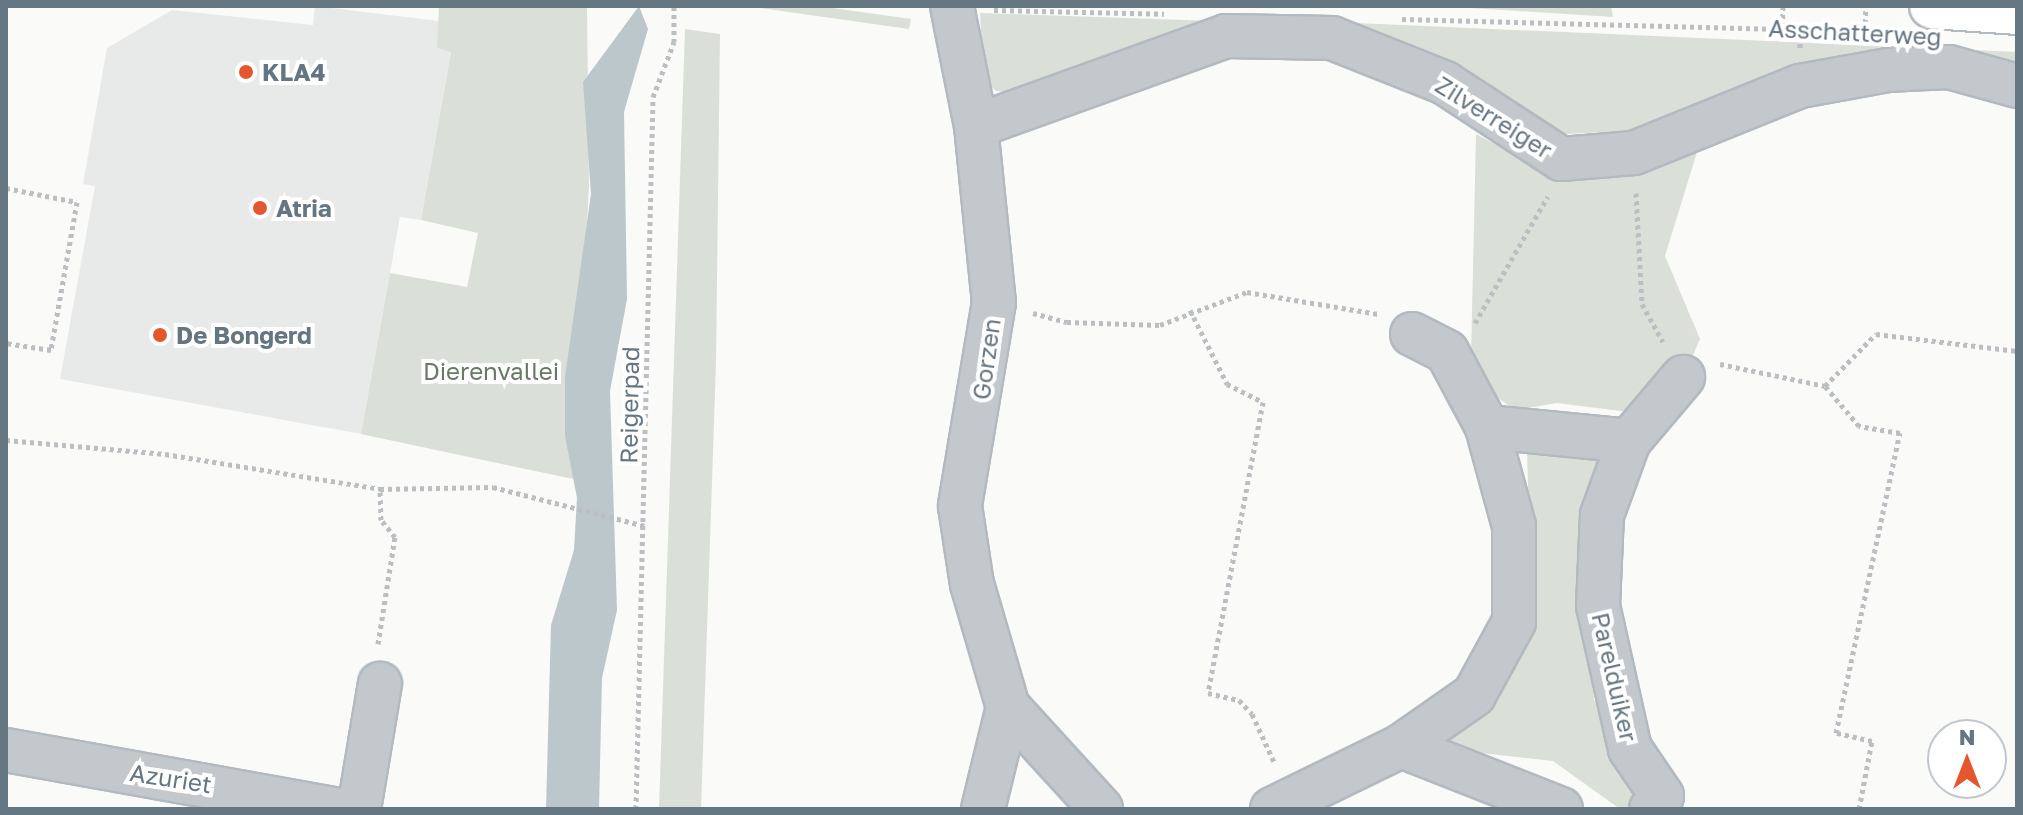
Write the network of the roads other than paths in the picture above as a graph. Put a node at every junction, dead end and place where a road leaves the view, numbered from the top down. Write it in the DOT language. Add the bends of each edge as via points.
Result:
graph roads {
  1 [pos="1932,6"];
  2 [pos="952,8"];
  3 [pos="2017,12"];
  4 [pos="2017,86"];
  5 [pos="976,126"];
  6 [pos="1430,343"];
  7 [pos="1683,377"];
  8 [pos="1487,427"];
  9 [pos="1629,441"];
  10 [pos="380,684"];
  11 [pos="1008,707"];
  12 [pos="1401,746"];
  13 [pos="6,750"];
  14 [pos="1281,805"];
  15 [pos="1667,805"];
  16 [pos="347,808"];
  17 [pos="983,809"];
  18 [pos="1101,809"];
  19 [pos="1561,809"];
  1 -- 3 [label="street, Asschatterweg"];
  2 -- 5 [label="street, Gorzen"];
  4 -- 5 [label="street, Zilverreiger" via="1949,67 1888,70 1800,86 1634,153 1561,159 1445,83 1332,38 1226,36"];
  5 -- 11 [label="street, Gorzen" via="994,302 960,506 972,584"];
  6 -- 8 [label="street"];
  7 -- 9 [label="street, Parelduiker"];
  8 -- 9 [label="street"];
  8 -- 12 [label="street" via="1514,526 1514,622 1474,695"];
  9 -- 15 [label="street, Parelduiker" via="1602,515 1598,606 1630,749"];
  10 -- 16 [label="street, Azuriet"];
  11 -- 17 [label="street"];
  11 -- 18 [label="street, Gorzen"];
  12 -- 14 [label="street"];
  12 -- 19 [label="street"];
  13 -- 16 [label="street, Azuriet"];
}
